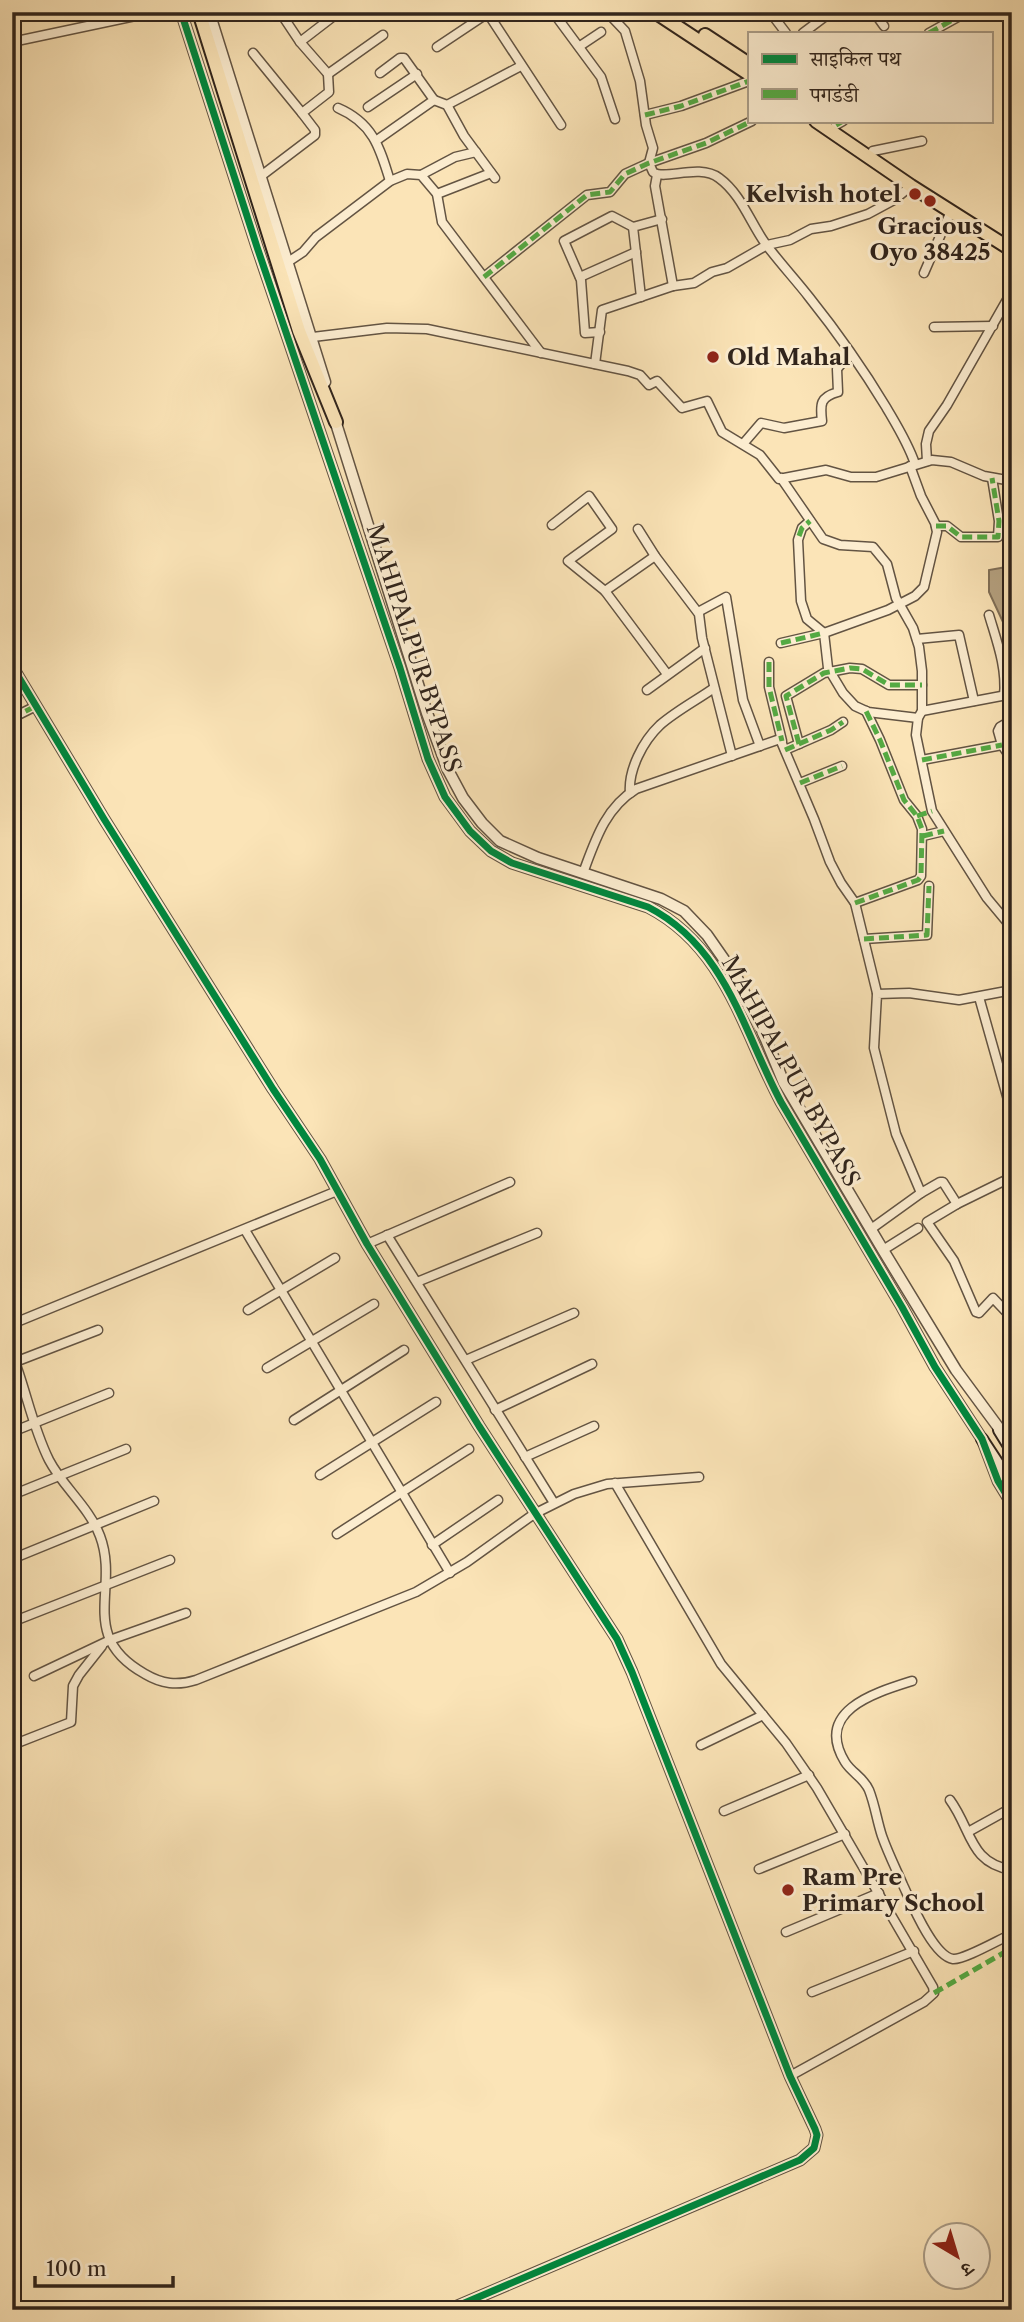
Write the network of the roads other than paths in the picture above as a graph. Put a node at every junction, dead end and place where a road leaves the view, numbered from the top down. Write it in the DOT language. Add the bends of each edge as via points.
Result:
graph roads {
  1 [pos="154,12"];
  2 [pos="181,12"];
  3 [pos="199,12"];
  4 [pos="209,12"];
  5 [pos="280,12"];
  6 [pos="338,12"];
  7 [pos="553,12"];
  8 [pos="607,12"];
  9 [pos="655,12"];
  10 [pos="770,12"];
  11 [pos="831,12"];
  12 [pos="874,12"];
  13 [pos="967,12"];
  14 [pos="487,13"];
  15 [pos="674,14"];
  16 [pos="884,26"];
  17 [pos="601,32"];
  18 [pos="784,32"];
  19 [pos="804,32"];
  20 [pos="931,32"];
  21 [pos="383,35"];
  22 [pos="12,42"];
  23 [pos="299,42"];
  24 [pos="580,46"];
  25 [pos="437,47"];
  26 [pos="253,53"];
  27 [pos="748,63"];
  28 [pos="521,66"];
  29 [pos="380,73"];
  30 [pos="748,73"];
  31 [pos="328,74"];
  32 [pos="417,74"];
  33 [pos="748,81"];
  34 [pos="434,100"];
  35 [pos="447,105"];
  36 [pos="368,107"];
  37 [pos="338,108"];
  38 [pos="302,113"];
  39 [pos="645,115"];
  40 [pos="615,119"];
  41 [pos="750,122"];
  42 [pos="817,122"];
  43 [pos="837,122"];
  44 [pos="561,125"];
  45 [pos="377,140"];
  46 [pos="922,141"];
  47 [pos="873,151"];
  48 [pos="476,152"];
  49 [pos="649,163"];
  50 [pos="421,175"];
  51 [pos="657,175"];
  52 [pos="261,176"];
  53 [pos="390,181"];
  54 [pos="911,186"];
  55 [pos="437,194"];
  56 [pos="951,211"];
  57 [pos="662,219"];
  58 [pos="633,227"];
  59 [pos="1012,243"];
  60 [pos="767,245"];
  61 [pos="1012,250"];
  62 [pos="636,251"];
  63 [pos="288,262"];
  64 [pos="924,273"];
  65 [pos="484,277"];
  66 [pos="580,277"];
  67 [pos="673,286"];
  68 [pos="1012,291"];
  69 [pos="641,297"];
  70 [pos="993,326"];
  71 [pos="933,327"];
  72 [pos="600,332"];
  73 [pos="313,337"];
  74 [pos="541,353"];
  75 [pos="850,354"];
  76 [pos="595,364"];
  77 [pos="336,422"];
  78 [pos="743,444"];
  79 [pos="927,461"];
  80 [pos="913,465"];
  81 [pos="781,478"];
  82 [pos="992,478"];
  83 [pos="1012,481"];
  84 [pos="810,521"];
  85 [pos="552,525"];
  86 [pos="936,526"];
  87 [pos="638,529"];
  88 [pos="655,556"];
  89 [pos="605,590"];
  90 [pos="899,606"];
  91 [pos="698,612"];
  92 [pos="989,615"];
  93 [pos="824,633"];
  94 [pos="916,639"];
  95 [pos="781,643"];
  96 [pos="705,648"];
  97 [pos="769,662"];
  98 [pos="12,666"];
  99 [pos="830,672"];
  100 [pos="667,674"];
  101 [pos="922,685"];
  102 [pos="714,688"];
  103 [pos="647,690"];
  104 [pos="1008,695"];
  105 [pos="974,701"];
  106 [pos="36,706"];
  107 [pos="866,711"];
  108 [pos="920,714"];
  109 [pos="12,718"];
  110 [pos="1012,720"];
  111 [pos="843,723"];
  112 [pos="799,744"];
  113 [pos="784,745"];
  114 [pos="1002,745"];
  115 [pos="760,746"];
  116 [pos="732,756"];
  117 [pos="922,760"];
  118 [pos="1012,760"];
  119 [pos="842,766"];
  120 [pos="800,783"];
  121 [pos="629,793"];
  122 [pos="932,811"];
  123 [pos="917,816"];
  124 [pos="944,831"];
  125 [pos="923,836"];
  126 [pos="583,873"];
  127 [pos="929,886"];
  128 [pos="855,903"];
  129 [pos="1012,928"];
  130 [pos="864,939"];
  131 [pos="1012,990"];
  132 [pos="877,993"];
  133 [pos="979,997"];
  134 [pos="1012,1114"];
  135 [pos="1012,1177"];
  136 [pos="510,1182"];
  137 [pos="337,1191"];
  138 [pos="921,1193"];
  139 [pos="957,1204"];
  140 [pos="871,1228"];
  141 [pos="918,1228"];
  142 [pos="245,1230"];
  143 [pos="537,1233"];
  144 [pos="387,1235"];
  145 [pos="367,1244"];
  146 [pos="883,1250"];
  147 [pos="335,1258"];
  148 [pos="417,1282"];
  149 [pos="280,1292"];
  150 [pos="374,1304"];
  151 [pos="248,1310"];
  152 [pos="575,1313"];
  153 [pos="1012,1318"];
  154 [pos="12,1324"];
  155 [pos="98,1330"];
  156 [pos="1012,1340"];
  157 [pos="310,1342"];
  158 [pos="404,1350"];
  159 [pos="14,1358"];
  160 [pos="1012,1358"];
  161 [pos="466,1360"];
  162 [pos="592,1364"];
  163 [pos="267,1368"];
  164 [pos="341,1392"];
  165 [pos="108,1393"];
  166 [pos="436,1402"];
  167 [pos="495,1410"];
  168 [pos="294,1420"];
  169 [pos="33,1424"];
  170 [pos="594,1426"];
  171 [pos="999,1430"];
  172 [pos="12,1432"];
  173 [pos="982,1439"];
  174 [pos="1012,1443"];
  175 [pos="371,1444"];
  176 [pos="126,1449"];
  177 [pos="469,1450"];
  178 [pos="1012,1451"];
  179 [pos="525,1457"];
  180 [pos="320,1475"];
  181 [pos="59,1477"];
  182 [pos="699,1477"];
  183 [pos="615,1483"];
  184 [pos="1012,1485"];
  185 [pos="12,1495"];
  186 [pos="402,1495"];
  187 [pos="498,1500"];
  188 [pos="154,1501"];
  189 [pos="554,1503"];
  190 [pos="1012,1504"];
  191 [pos="534,1514"];
  192 [pos="95,1526"];
  193 [pos="337,1534"];
  194 [pos="432,1545"];
  195 [pos="12,1559"];
  196 [pos="170,1560"];
  197 [pos="450,1573"];
  198 [pos="105,1585"];
  199 [pos="186,1613"];
  200 [pos="12,1622"];
  201 [pos="107,1642"];
  202 [pos="34,1676"];
  203 [pos="912,1681"];
  204 [pos="763,1715"];
  205 [pos="20,1742"];
  206 [pos="701,1745"];
  207 [pos="809,1775"];
  208 [pos="950,1800"];
  209 [pos="724,1811"];
  210 [pos="1004,1812"];
  211 [pos="968,1832"];
  212 [pos="845,1834"];
  213 [pos="759,1869"];
  214 [pos="1012,1870"];
  215 [pos="879,1893"];
  216 [pos="786,1932"];
  217 [pos="1012,1934"];
  218 [pos="914,1951"];
  219 [pos="812,1992"];
  220 [pos="790,2076"];
  221 [pos="448,2310"];
  1 -- 22 [label="street"];
  2 -- 173 [label="street, MAHIPALPUR BYPASS" via="428,759 445,797 491,851 512,863 648,907 669,918 694,941 734,997 781,1102"];
  3 -- 77 [label="main road" via="291,307"];
  4 -- 52 [label="street, MAHIPALPUR BYPASS"];
  5 -- 23 [label="street"];
  6 -- 23 [label="street"];
  7 -- 24 [label="street"];
  8 -- 39 [label="street" via="627,37 644,94"];
  9 -- 30 [label="main road"];
  10 -- 18 [label="street"];
  11 -- 19 [label="street"];
  12 -- 16 [label="street"];
  13 -- 20 [label="street"];
  14 -- 25 [label="street"];
  14 -- 28 [label="street"];
  15 -- 27 [label="main road"];
  17 -- 24 [label="street"];
  21 -- 31 [label="street"];
  23 -- 31 [label="street"];
  24 -- 40 [label="street" via="604,81"];
  26 -- 38 [label="street"];
  28 -- 35 [label="street"];
  28 -- 44 [label="street"];
  29 -- 32 [label="street" via="403,57"];
  31 -- 38 [label="street" via="329,92"];
  32 -- 34 [label="street"];
  32 -- 36 [label="street"];
  33 -- 39 [label="street"];
  34 -- 35 [label="street"];
  34 -- 45 [label="street"];
  35 -- 48 [label="street"];
  37 -- 45 [label="street" via="357,118"];
  38 -- 52 [label="street" via="315,135"];
  39 -- 49 [label="street" via="653,148"];
  41 -- 49 [label="street"];
  42 -- 54 [label="main road"];
  43 -- 47 [label="main road"];
  45 -- 53 [label="street"];
  46 -- 47 [label="street"];
  47 -- 59 [label="main road"];
  48 -- 50 [label="street"];
  48 -- 55 [label="street" via="493,176"];
  49 -- 51 [label="street"];
  49 -- 65 [label="street" via="625,174 610,192 587,195"];
  50 -- 53 [label="street" via="407,174"];
  50 -- 55 [label="street"];
  51 -- 57 [label="street"];
  51 -- 60 [label="street" via="716,175 732,189"];
  52 -- 63 [label="street, MAHIPALPUR BYPASS"];
  53 -- 63 [label="street"];
  54 -- 56 [label="main road"];
  54 -- 60 [label="street" via="868,214"];
  55 -- 65 [label="street" via="442,222"];
  56 -- 61 [label="main road"];
  56 -- 64 [label="street"];
  57 -- 58 [label="street"];
  57 -- 67 [label="street"];
  58 -- 62 [label="street"];
  58 -- 66 [label="street" via="612,216 564,241"];
  60 -- 67 [label="street" via="694,283"];
  60 -- 75 [label="street"];
  62 -- 66 [label="street"];
  62 -- 69 [label="street"];
  63 -- 73 [label="street, MAHIPALPUR BYPASS"];
  65 -- 74 [label="street"];
  66 -- 72 [label="street" via="584,333"];
  67 -- 69 [label="street"];
  68 -- 70 [label="street"];
  69 -- 72 [label="street" via="602,310"];
  70 -- 71 [label="street"];
  70 -- 79 [label="street" via="929,431"];
  72 -- 76 [label="street"];
  73 -- 74 [label="street" via="408,327"];
  73 -- 77 [label="street, MAHIPALPUR BYPASS"];
  74 -- 76 [label="street"];
  75 -- 78 [label="street" via="836,369 838,392 820,405 822,421 784,428 761,423"];
  75 -- 80 [label="street" via="907,440"];
  76 -- 78 [label="street" via="637,374 649,385 657,381 682,408 706,400 722,432"];
  77 -- 126 [label="street, MAHIPALPUR BYPASS" via="424,702 455,785 500,841"];
  78 -- 81 [label="street"];
  79 -- 80 [label="street"];
  79 -- 82 [label="street" via="951,462"];
  80 -- 81 [label="street" via="876,477 826,470"];
  80 -- 86 [label="street"];
  81 -- 84 [label="street"];
  82 -- 83 [label="street"];
  82 -- 86 [label="street" via="998,537 961,537 947,526"];
  84 -- 90 [label="street" via="827,542 875,549 887,564"];
  84 -- 93 [label="street" via="798,540 801,601 807,619"];
  85 -- 89 [label="street" via="589,496 612,529 568,561"];
  86 -- 90 [label="street" via="924,587"];
  87 -- 88 [label="street"];
  88 -- 89 [label="street"];
  88 -- 91 [label="street"];
  89 -- 100 [label="street"];
  90 -- 93 [label="street"];
  90 -- 94 [label="street"];
  91 -- 96 [label="street"];
  91 -- 115 [label="street" via="726,597 743,701"];
  92 -- 104 [label="street"];
  93 -- 95 [label="street"];
  93 -- 99 [label="street"];
  94 -- 101 [label="street"];
  94 -- 105 [label="street" via="959,635"];
  96 -- 100 [label="street"];
  96 -- 102 [label="street"];
  97 -- 113 [label="street" via="769,687"];
  98 -- 106 [label="street"];
  99 -- 101 [label="street" via="862,669 889,685"];
  99 -- 107 [label="street" via="847,699"];
  99 -- 112 [label="street" via="786,696"];
  100 -- 103 [label="street"];
  101 -- 108 [label="street"];
  102 -- 116 [label="street"];
  102 -- 121 [label="street" via="659,726 634,767"];
  104 -- 105 [label="street"];
  105 -- 108 [label="street"];
  106 -- 109 [label="street"];
  106 -- 137 [label="street"];
  107 -- 108 [label="street"];
  107 -- 123 [label="street" via="904,800"];
  108 -- 117 [label="street" via="916,735"];
  110 -- 114 [label="street" via="998,731"];
  111 -- 112 [label="street"];
  112 -- 113 [label="street"];
  113 -- 115 [label="street" via="778,739"];
  113 -- 120 [label="street"];
  114 -- 117 [label="street"];
  114 -- 118 [label="street"];
  115 -- 116 [label="street"];
  116 -- 121 [label="street"];
  117 -- 122 [label="street"];
  119 -- 120 [label="street"];
  120 -- 128 [label="street" via="830,862"];
  121 -- 126 [label="street" via="602,825"];
  122 -- 123 [label="street"];
  122 -- 124 [label="street"];
  123 -- 125 [label="street"];
  124 -- 125 [label="street"];
  124 -- 129 [label="street"];
  125 -- 128 [label="street" via="920,878"];
  126 -- 140 [label="street, MAHIPALPUR BYPASS" via="673,905 707,935 745,993 784,1083"];
  127 -- 130 [label="street" via="927,935"];
  128 -- 130 [label="street"];
  130 -- 132 [label="street"];
  131 -- 133 [label="street"];
  132 -- 133 [label="street" via="960,1000"];
  132 -- 138 [label="street" via="874,1048 894,1126"];
  133 -- 134 [label="street"];
  135 -- 139 [label="street"];
  136 -- 144 [label="street"];
  137 -- 142 [label="street"];
  137 -- 145 [label="street"];
  138 -- 139 [label="street" via="943,1182"];
  138 -- 140 [label="street"];
  139 -- 153 [label="street" via="928,1222 954,1261 976,1312 993,1298"];
  140 -- 146 [label="street, MAHIPALPUR BYPASS"];
  141 -- 146 [label="street"];
  142 -- 149 [label="street"];
  142 -- 154 [label="street"];
  143 -- 148 [label="street"];
  144 -- 145 [label="street"];
  144 -- 148 [label="street"];
  145 -- 191 [label="street"];
  146 -- 171 [label="street, MAHIPALPUR BYPASS" via="956,1370"];
  147 -- 149 [label="street"];
  148 -- 161 [label="street"];
  149 -- 151 [label="street"];
  149 -- 157 [label="street"];
  150 -- 157 [label="street"];
  152 -- 161 [label="street"];
  155 -- 159 [label="street"];
  156 -- 160 [label="street" via="1008,1346"];
  157 -- 163 [label="street"];
  157 -- 164 [label="street"];
  158 -- 164 [label="street"];
  159 -- 169 [label="street"];
  161 -- 167 [label="street"];
  162 -- 167 [label="street"];
  164 -- 168 [label="street"];
  164 -- 175 [label="street"];
  165 -- 169 [label="street"];
  166 -- 175 [label="street"];
  167 -- 179 [label="street"];
  169 -- 172 [label="street"];
  169 -- 181 [label="street"];
  170 -- 179 [label="street"];
  171 -- 174 [label="street, MAHIPALPUR BYPASS"];
  171 -- 178 [label="main road"];
  173 -- 184 [label="main road"];
  173 -- 190 [label="street, MAHIPALPUR BYPASS"];
  175 -- 180 [label="street"];
  175 -- 186 [label="street"];
  176 -- 181 [label="street"];
  177 -- 186 [label="street"];
  179 -- 189 [label="street"];
  181 -- 185 [label="street"];
  181 -- 192 [label="street"];
  182 -- 183 [label="street"];
  183 -- 189 [label="street"];
  183 -- 204 [label="street" via="721,1664"];
  186 -- 193 [label="street"];
  186 -- 194 [label="street"];
  187 -- 194 [label="street"];
  188 -- 192 [label="street"];
  189 -- 191 [label="street"];
  191 -- 197 [label="street"];
  191 -- 220 [label="street" via="625,1655"];
  192 -- 195 [label="street"];
  192 -- 198 [label="street" via="103,1549"];
  194 -- 197 [label="street"];
  196 -- 198 [label="street"];
  197 -- 201 [label="street" via="388,1604 184,1684 160,1682 138,1671"];
  198 -- 200 [label="street"];
  198 -- 201 [label="street"];
  199 -- 201 [label="street"];
  201 -- 202 [label="street"];
  201 -- 205 [label="street" via="73,1686 71,1722"];
  203 -- 217 [label="street" via="872,1693 853,1707 839,1723 836,1744 850,1770 867,1786 888,1852 939,1948 949,1957 959,1958"];
  204 -- 206 [label="street"];
  204 -- 207 [label="street"];
  207 -- 209 [label="street"];
  207 -- 212 [label="street"];
  208 -- 211 [label="street"];
  210 -- 211 [label="street"];
  211 -- 214 [label="street" via="982,1857"];
  212 -- 213 [label="street"];
  212 -- 215 [label="street"];
  215 -- 216 [label="street"];
  215 -- 218 [label="street"];
  218 -- 219 [label="street"];
  218 -- 220 [label="street" via="934,1993"];
  220 -- 221 [label="street" via="817,2135 809,2154"];
}
